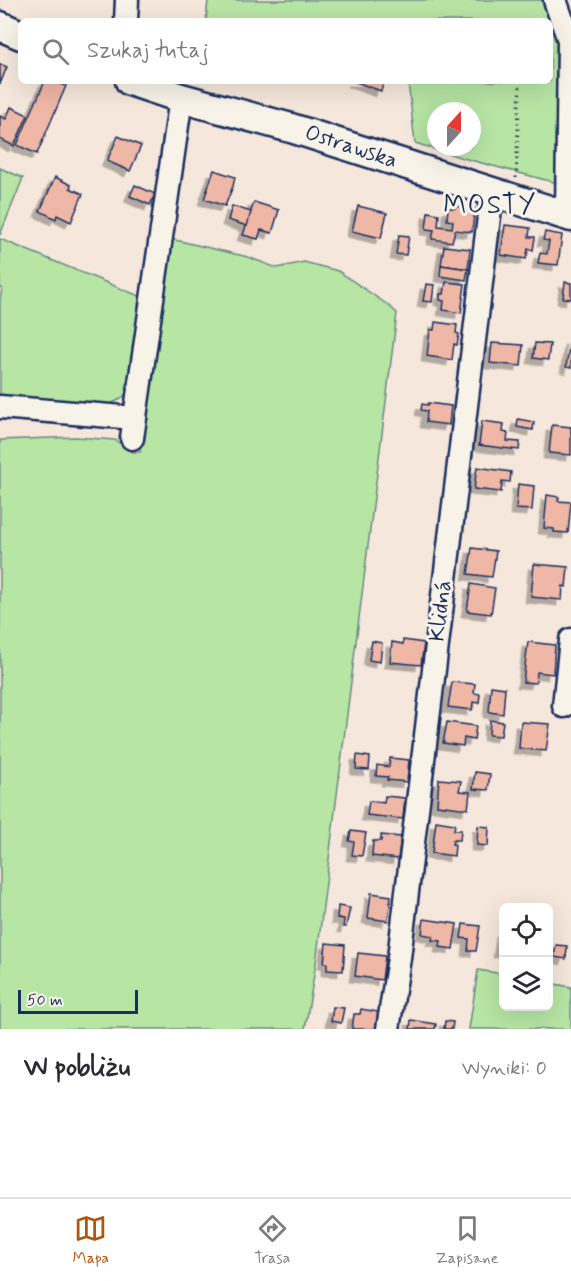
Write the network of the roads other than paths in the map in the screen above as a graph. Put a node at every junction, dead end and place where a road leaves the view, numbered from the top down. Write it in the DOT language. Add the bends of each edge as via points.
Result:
graph roads {
  1 [pos="127,0"];
  2 [pos="555,0"];
  3 [pos="126,18"];
  4 [pos="0,26"];
  5 [pos="18,34"];
  6 [pos="138,84"];
  7 [pos="181,98"];
  8 [pos="504,188"];
  9 [pos="569,217"];
  10 [pos="0,406"];
  11 [pos="571,639"];
  12 [pos="564,706"];
  13 [pos="388,1029"];
  1 -- 3 [label="street"];
  2 -- 9 [label="street" via="569,40"];
  4 -- 5 [label="main road"];
  6 -- 7 [label="main road, Ostrawska"];
  7 -- 8 [label="main road, Ostrawska"];
  7 -- 10 [label="street" via="133,428"];
  8 -- 9 [label="main road, Ostrawska"];
  8 -- 13 [label="street, Klidná"];
  11 -- 12 [label="street"];
}
